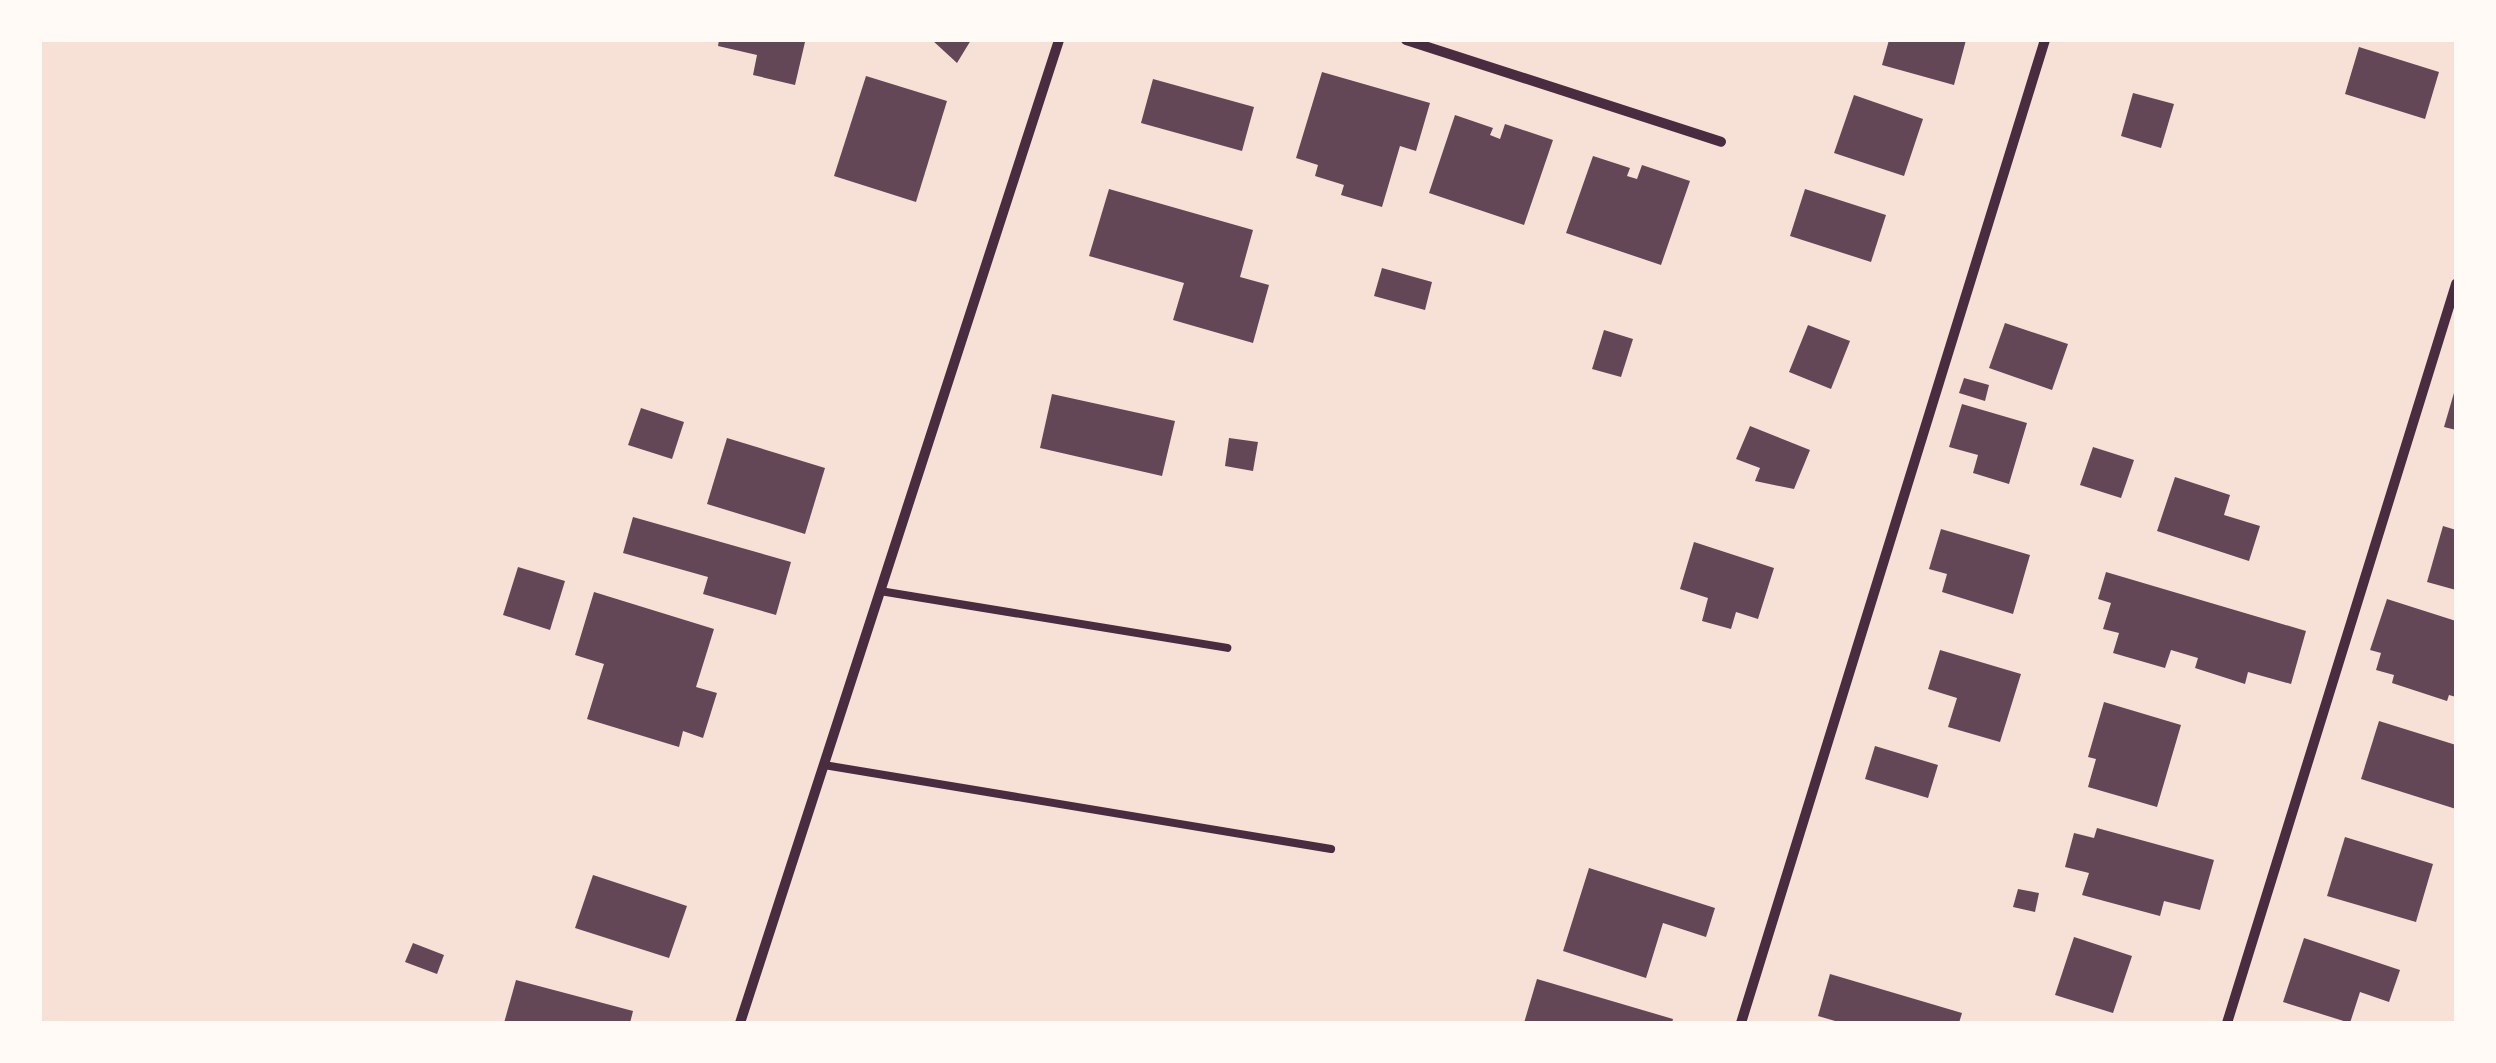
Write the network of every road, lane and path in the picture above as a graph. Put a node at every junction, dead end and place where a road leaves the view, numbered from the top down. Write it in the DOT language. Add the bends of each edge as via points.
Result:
graph roads {
  1 [pos="1059,40"];
  2 [pos="1406,40"];
  3 [pos="2045,40"];
  4 [pos="1441,46"];
  5 [pos="1721,142"];
  6 [pos="2456,284"];
  7 [pos="880,591"];
  8 [pos="1227,648"];
  9 [pos="824,765"];
  10 [pos="1331,849"];
  11 [pos="740,1023"];
  12 [pos="1741,1023"];
  13 [pos="2227,1023"];
  1 -- 7 [label="street"];
  2 -- 4 [label="street"];
  3 -- 12 [label="street"];
  4 -- 5 [label="street"];
  6 -- 13 [label="street"];
  7 -- 8 [label="lane"];
  7 -- 9 [label="street"];
  9 -- 10 [label="lane"];
  9 -- 11 [label="street"];
}
